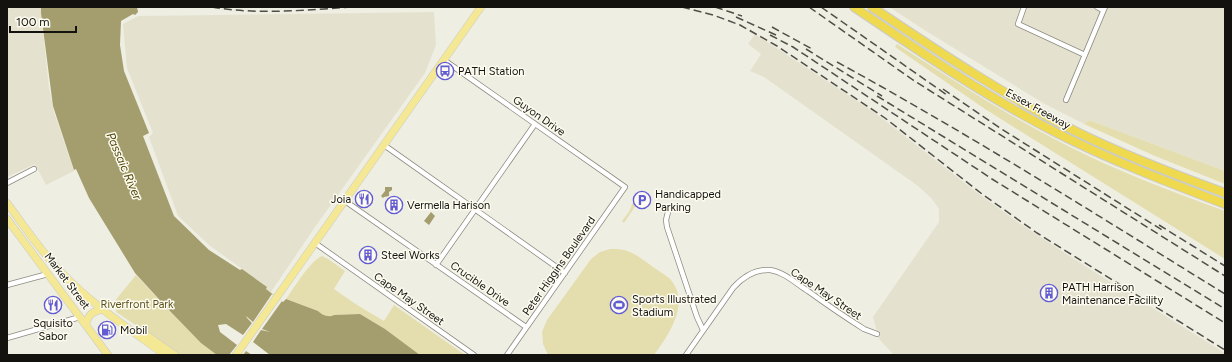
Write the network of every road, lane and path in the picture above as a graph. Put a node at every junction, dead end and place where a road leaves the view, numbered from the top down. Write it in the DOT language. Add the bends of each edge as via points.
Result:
graph roads {
  1 [pos="481,7"];
  2 [pos="854,7"];
  3 [pos="872,7"];
  4 [pos="879,7"];
  5 [pos="1024,7"];
  6 [pos="1097,7"];
  7 [pos="1104,9"];
  8 [pos="888,18"];
  9 [pos="1085,55"];
  10 [pos="444,60"];
  11 [pos="1066,100"];
  12 [pos="535,124"];
  13 [pos="384,145"];
  14 [pos="34,169"];
  15 [pos="7,183"];
  16 [pos="625,187"];
  17 [pos="1225,193"];
  18 [pos="345,201"];
  19 [pos="1225,204"];
  20 [pos="9,206"];
  21 [pos="669,208"];
  22 [pos="476,210"];
  23 [pos="8,223"];
  24 [pos="315,243"];
  25 [pos="436,265"];
  26 [pos="565,273"];
  27 [pos="48,274"];
  28 [pos="7,285"];
  29 [pos="91,300"];
  30 [pos="104,309"];
  31 [pos="112,315"];
  32 [pos="80,317"];
  33 [pos="86,325"];
  34 [pos="526,327"];
  35 [pos="703,330"];
  36 [pos="877,334"];
  37 [pos="7,338"];
  38 [pos="108,355"];
  39 [pos="165,355"];
  40 [pos="175,355"];
  41 [pos="236,355"];
  42 [pos="474,355"];
  43 [pos="507,355"];
  44 [pos="686,355"];
  1 -- 10 [label="main road"];
  2 -- 19 [label="highway, Essex Freeway" via="980,88 1054,131 1132,168"];
  3 -- 8 [label="highway, Essex Freeway"];
  4 -- 8 [label="highway"];
  5 -- 9 [label="street" via="1018,24"];
  6 -- 7 [label="street"];
  7 -- 9 [label="street"];
  8 -- 17 [label="highway, Essex Freeway" via="997,88 1066,126 1137,160"];
  9 -- 11 [label="street"];
  10 -- 12 [label="street, Guyon Drive"];
  10 -- 13 [label="main road"];
  12 -- 16 [label="street, Guyon Drive"];
  12 -- 22 [label="street"];
  13 -- 18 [label="main road"];
  13 -- 22 [label="street"];
  14 -- 15 [label="street"];
  16 -- 26 [label="street, Peter Higgins Boulevard"];
  18 -- 24 [label="main road"];
  18 -- 25 [label="street, Crucible Drive"];
  20 -- 29 [label="main road" via="59,270"];
  21 -- 35 [label="street" via="667,227"];
  22 -- 25 [label="street"];
  22 -- 26 [label="street"];
  23 -- 27 [label="main road, Market Street"];
  24 -- 41 [label="main road"];
  24 -- 42 [label="street, Cape May Street"];
  25 -- 34 [label="street, Crucible Drive"];
  26 -- 34 [label="street, Peter Higgins Boulevard"];
  27 -- 28 [label="street"];
  27 -- 29 [label="main road" via="56,274 76,292"];
  27 -- 32 [label="main road, Market Street"];
  29 -- 30 [label="main road"];
  30 -- 31 [label="main road"];
  30 -- 33 [label="main road" via="92,312"];
  31 -- 39 [label="main road"];
  31 -- 40 [label="main road" via="130,324"];
  32 -- 33 [label="main road, Market Street"];
  32 -- 37 [label="street"];
  33 -- 38 [label="main road, Market Street"];
  34 -- 43 [label="street, Peter Higgins Boulevard"];
  35 -- 36 [label="street, Cape May Street" via="741,280 750,274 769,270 776,271 792,281 864,330"];
  35 -- 44 [label="street, Cape May Street"];
}
